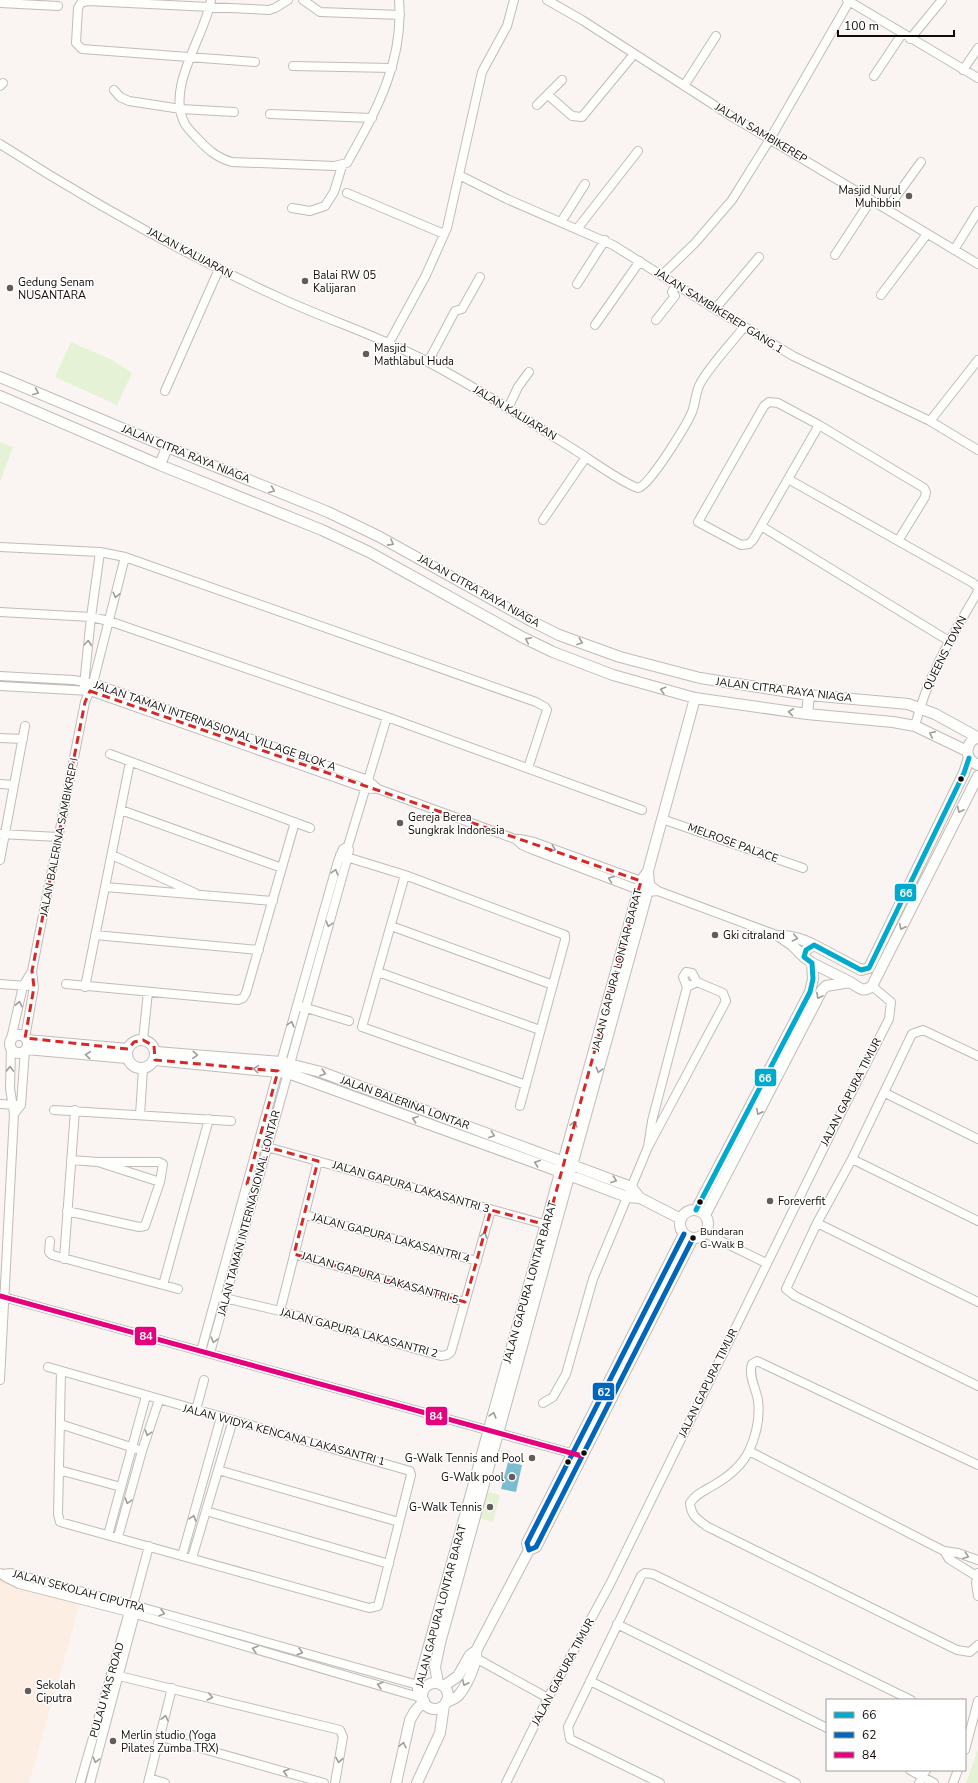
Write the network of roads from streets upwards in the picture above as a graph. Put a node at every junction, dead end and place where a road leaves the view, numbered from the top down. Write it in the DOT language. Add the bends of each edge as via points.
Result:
graph roads {
  1 [pos="288,0"];
  2 [pos="303,0"];
  3 [pos="399,0"];
  4 [pos="514,0"];
  5 [pos="547,0"];
  6 [pos="849,0"];
  7 [pos="942,0"];
  8 [pos="0,2"];
  9 [pos="210,3"];
  10 [pos="58,6"];
  11 [pos="400,15"];
  12 [pos="902,34"];
  13 [pos="716,36"];
  14 [pos="910,39"];
  15 [pos="978,48"];
  16 [pos="634,54"];
  17 [pos="190,58"];
  18 [pos="254,62"];
  19 [pos="294,66"];
  20 [pos="392,68"];
  21 [pos="963,70"];
  22 [pos="874,76"];
  23 [pos="978,78"];
  24 [pos="562,80"];
  25 [pos="684,86"];
  26 [pos="114,90"];
  27 [pos="548,95"];
  28 [pos="537,105"];
  29 [pos="181,109"];
  30 [pos="234,112"];
  31 [pos="270,114"];
  32 [pos="372,118"];
  33 [pos="770,139"];
  34 [pos="0,144"];
  35 [pos="638,151"];
  36 [pos="921,162"];
  37 [pos="342,166"];
  38 [pos="459,175"];
  39 [pos="586,184"];
  40 [pos="347,193"];
  41 [pos="871,200"];
  42 [pos="292,208"];
  43 [pos="887,209"];
  44 [pos="978,211"];
  45 [pos="561,222"];
  46 [pos="577,229"];
  47 [pos="444,234"];
  48 [pos="927,234"];
  49 [pos="604,240"];
  50 [pos="954,250"];
  51 [pos="835,255"];
  52 [pos="759,257"];
  53 [pos="640,261"];
  54 [pos="978,264"];
  55 [pos="219,269"];
  56 [pos="662,276"];
  57 [pos="480,277"];
  58 [pos="577,284"];
  59 [pos="676,284"];
  60 [pos="881,295"];
  61 [pos="714,309"];
  62 [pos="656,320"];
  63 [pos="596,325"];
  64 [pos="744,327"];
  65 [pos="389,343"];
  66 [pos="978,360"];
  67 [pos="428,362"];
  68 [pos="529,372"];
  69 [pos="0,377"];
  70 [pos="164,391"];
  71 [pos="0,396"];
  72 [pos="508,408"];
  73 [pos="930,421"];
  74 [pos="819,425"];
  75 [pos="167,447"];
  76 [pos="978,450"];
  77 [pos="586,457"];
  78 [pos="160,465"];
  79 [pos="788,479"];
  80 [pos="543,520"];
  81 [pos="761,526"];
  82 [pos="898,541"];
  83 [pos="0,547"];
  84 [pos="100,552"];
  85 [pos="125,557"];
  86 [pos="0,612"];
  87 [pos="91,618"];
  88 [pos="109,621"];
  89 [pos="559,635"];
  90 [pos="949,641"];
  91 [pos="553,652"];
  92 [pos="0,676"];
  93 [pos="0,686"];
  94 [pos="88,686"];
  95 [pos="809,694"];
  96 [pos="695,698"];
  97 [pos="920,707"];
  98 [pos="807,714"];
  99 [pos="387,717"];
  100 [pos="25,726"];
  101 [pos="915,726"];
  102 [pos="977,737"];
  103 [pos="0,738"];
  104 [pos="23,739"];
  105 [pos="110,754"];
  106 [pos="968,755"];
  107 [pos="130,762"];
  108 [pos="978,765"];
  109 [pos="528,768"];
  110 [pos="978,776"];
  111 [pos="0,784"];
  112 [pos="366,784"];
  113 [pos="14,785"];
  114 [pos="121,810"];
  115 [pos="642,810"];
  116 [pos="662,819"];
  117 [pos="296,822"];
  118 [pos="310,828"];
  119 [pos="2,834"];
  120 [pos="59,837"];
  121 [pos="112,855"];
  122 [pos="344,856"];
  123 [pos="0,860"];
  124 [pos="282,868"];
  125 [pos="803,868"];
  126 [pos="405,875"];
  127 [pos="105,887"];
  128 [pos="647,888"];
  129 [pos="201,896"];
  130 [pos="328,896"];
  131 [pos="336,898"];
  132 [pos="273,901"];
  133 [pos="391,926"];
  134 [pos="95,935"];
  135 [pos="779,936"];
  136 [pos="814,946"];
  137 [pos="259,950"];
  138 [pos="808,960"];
  139 [pos="32,971"];
  140 [pos="378,972"];
  141 [pos="697,982"];
  142 [pos="850,982"];
  143 [pos="0,984"];
  144 [pos="66,984"];
  145 [pos="553,985"];
  146 [pos="23,986"];
  147 [pos="872,986"];
  148 [pos="34,987"];
  149 [pos="85,987"];
  150 [pos="687,987"];
  151 [pos="148,992"];
  152 [pos="297,1004"];
  153 [pos="306,1007"];
  154 [pos="349,1021"];
  155 [pos="540,1030"];
  156 [pos="143,1040"];
  157 [pos="8,1044"];
  158 [pos="26,1044"];
  159 [pos="128,1054"];
  160 [pos="155,1056"];
  161 [pos="978,1056"];
  162 [pos="284,1067"];
  163 [pos="143,1069"];
  164 [pos="338,1078"];
  165 [pos="526,1085"];
  166 [pos="334,1089"];
  167 [pos="885,1093"];
  168 [pos="0,1104"];
  169 [pos="11,1104"];
  170 [pos="21,1105"];
  171 [pos="520,1106"];
  172 [pos="54,1110"];
  173 [pos="75,1110"];
  174 [pos="14,1114"];
  175 [pos="140,1114"];
  176 [pos="209,1119"];
  177 [pos="231,1121"];
  178 [pos="978,1139"];
  179 [pos="267,1147"];
  180 [pos="648,1147"];
  181 [pos="852,1159"];
  182 [pos="71,1160"];
  183 [pos="98,1162"];
  184 [pos="318,1162"];
  185 [pos="567,1169"];
  186 [pos="160,1182"];
  187 [pos="247,1184"];
  188 [pos="256,1186"];
  189 [pos="631,1187"];
  190 [pos="627,1198"];
  191 [pos="640,1198"];
  192 [pos="491,1210"];
  193 [pos="67,1211"];
  194 [pos="701,1213"];
  195 [pos="305,1215"];
  196 [pos="681,1219"];
  197 [pos="978,1221"];
  198 [pos="817,1223"];
  199 [pos="551,1226"];
  200 [pos="705,1233"];
  201 [pos="688,1236"];
  202 [pos="50,1241"];
  203 [pos="294,1254"];
  204 [pos="64,1259"];
  205 [pos="477,1261"];
  206 [pos="766,1263"];
  207 [pos="163,1285"];
  208 [pos="178,1289"];
  209 [pos="2,1296"];
  210 [pos="216,1296"];
  211 [pos="225,1298"];
  212 [pos="465,1302"];
  213 [pos="978,1302"];
  214 [pos="280,1311"];
  215 [pos="201,1351"];
  216 [pos="210,1353"];
  217 [pos="48,1367"];
  218 [pos="61,1371"];
  219 [pos="0,1380"];
  220 [pos="204,1380"];
  221 [pos="978,1386"];
  222 [pos="146,1396"];
  223 [pos="159,1400"];
  224 [pos="543,1402"];
  225 [pos="196,1410"];
  226 [pos="221,1416"];
  227 [pos="233,1420"];
  228 [pos="60,1424"];
  229 [pos="489,1430"];
  230 [pos="499,1433"];
  231 [pos="133,1447"];
  232 [pos="142,1451"];
  233 [pos="749,1451"];
  234 [pos="578,1455"];
  235 [pos="978,1465"];
  236 [pos="59,1470"];
  237 [pos="218,1470"];
  238 [pos="121,1487"];
  239 [pos="206,1511"];
  240 [pos="400,1522"];
  241 [pos="108,1535"];
  242 [pos="118,1537"];
  243 [pos="149,1546"];
  244 [pos="944,1551"];
  245 [pos="182,1556"];
  246 [pos="192,1558"];
  247 [pos="978,1560"];
  248 [pos="389,1564"];
  249 [pos="1,1573"];
  250 [pos="978,1575"];
  251 [pos="978,1596"];
  252 [pos="134,1607"];
  253 [pos="617,1624"];
  254 [pos="978,1645"];
  255 [pos="475,1655"];
  256 [pos="115,1675"];
  257 [pos="590,1681"];
  258 [pos="418,1685"];
  259 [pos="441,1685"];
  260 [pos="172,1688"];
  261 [pos="421,1698"];
  262 [pos="548,1698"];
  263 [pos="909,1699"];
  264 [pos="978,1701"];
  265 [pos="445,1703"];
  266 [pos="826,1728"];
  267 [pos="161,1737"];
  268 [pos="966,1746"];
  269 [pos="912,1771"];
  270 [pos="958,1771"];
  271 [pos="923,1776"];
  272 [pos="149,1781"];
  273 [pos="80,1783"];
  274 [pos="90,1783"];
  275 [pos="165,1783"];
  276 [pos="324,1783"];
  277 [pos="335,1783"];
  278 [pos="396,1783"];
  279 [pos="417,1783"];
  280 [pos="506,1783"];
  281 [pos="660,1783"];
  282 [pos="796,1783"];
  283 [pos="934,1783"];
  284 [pos="952,1783"];
  1 -- 9 [label="street" via="269,10"];
  2 -- 11 [label="street" via="320,12"];
  3 -- 11 [label="street"];
  4 -- 38 [label="street" via="507,26 482,72"];
  5 -- 16 [label="street, JALAN SAMBIKEREP"];
  6 -- 12 [label="street"];
  6 -- 33 [label="street"];
  7 -- 14 [label="street"];
  8 -- 10 [label="street"];
  9 -- 17 [label="street"];
  9 -- 17 [label="street" via="88,1 81,3 78,8 76,40 79,48"];
  11 -- 20 [label="street" via="398,43"];
  12 -- 14 [label="street"];
  12 -- 22 [label="street"];
  13 -- 25 [label="street"];
  14 -- 21 [label="street"];
  15 -- 21 [label="street"];
  16 -- 25 [label="street, JALAN SAMBIKEREP"];
  16 -- 27 [label="street" via="582,117 572,116"];
  17 -- 18 [label="street"];
  17 -- 29 [label="street" via="182,79"];
  19 -- 20 [label="street"];
  20 -- 32 [label="street"];
  21 -- 23 [label="street"];
  24 -- 27 [label="street"];
  25 -- 33 [label="street, JALAN SAMBIKEREP"];
  26 -- 29 [label="street" via="126,100"];
  27 -- 28 [label="street"];
  29 -- 30 [label="street"];
  29 -- 37 [label="street" via="185,125 222,159 232,162"];
  31 -- 32 [label="street"];
  32 -- 37 [label="street" via="347,163"];
  33 -- 41 [label="street, JALAN SAMBIKEREP"];
  33 -- 56 [label="street" via="723,212"];
  34 -- 55 [label="street, JALAN KALIJARAN" via="103,207"];
  35 -- 46 [label="street"];
  36 -- 43 [label="street"];
  37 -- 42 [label="street" via="334,192 325,206 310,211"];
  38 -- 45 [label="street, JALAN SAMBIKEREP GANG 1"];
  38 -- 47 [label="street"];
  39 -- 45 [label="street"];
  40 -- 47 [label="street"];
  41 -- 43 [label="street, JALAN SAMBIKEREP"];
  41 -- 51 [label="street"];
  43 -- 48 [label="street, JALAN SAMBIKEREP"];
  44 -- 50 [label="street"];
  45 -- 46 [label="street, JALAN SAMBIKEREP GANG 1"];
  46 -- 49 [label="street, JALAN SAMBIKEREP GANG 1"];
  47 -- 65 [label="street" via="426,276"];
  48 -- 50 [label="street, JALAN SAMBIKEREP"];
  48 -- 60 [label="street"];
  49 -- 53 [label="street, JALAN SAMBIKEREP GANG 1"];
  49 -- 58 [label="street"];
  50 -- 54 [label="street, JALAN SAMBIKEREP"];
  52 -- 61 [label="street"];
  53 -- 56 [label="street, JALAN SAMBIKEREP GANG 1"];
  53 -- 63 [label="street"];
  55 -- 65 [label="street, JALAN KALIJARAN" via="306,310"];
  55 -- 70 [label="street"];
  56 -- 59 [label="street, JALAN SAMBIKEREP GANG 1"];
  57 -- 67 [label="street" via="462,309 454,313"];
  59 -- 61 [label="street, JALAN SAMBIKEREP GANG 1"];
  59 -- 62 [label="street" via="672,292 675,296"];
  61 -- 64 [label="street, JALAN SAMBIKEREP GANG 1"];
  64 -- 73 [label="street, JALAN SAMBIKEREP GANG 1" via="818,369"];
  64 -- 77 [label="street, JALAN KALIJARAN" via="711,366 700,384 691,413 643,486 638,488"];
  65 -- 67 [label="street, JALAN KALIJARAN"];
  66 -- 73 [label="street"];
  67 -- 72 [label="street, JALAN KALIJARAN"];
  68 -- 72 [label="street"];
  69 -- 75 [label="street, JALAN CITRA RAYA NIAGA, one-way"];
  71 -- 78 [label="street, JALAN CITRA RAYA NIAGA"];
  72 -- 77 [label="street, JALAN KALIJARAN"];
  73 -- 76 [label="street, JALAN SAMBIKEREP GANG 1"];
  74 -- 79 [label="street"];
  74 -- 81 [label="street" via="778,403 769,402 764,406 698,522 741,545 749,544"];
  74 -- 82 [label="street" via="924,488 925,497"];
  75 -- 78 [label="street"];
  75 -- 89 [label="street, JALAN CITRA RAYA NIAGA, one-way" via="371,532"];
  77 -- 80 [label="street"];
  91 -- 78 [label="street, JALAN CITRA RAYA NIAGA, one-way" via="369,552 322,530"];
  79 -- 81 [label="street"];
  79 -- 82 [label="street"];
  81 -- 90 [label="street"];
  82 -- 90 [label="street, QUEENS TOWN" via="978,588"];
  83 -- 84 [label="street"];
  84 -- 85 [label="street"];
  84 -- 87 [label="street, JALAN BALERINA SAMBIKREP I"];
  85 -- 88 [label="street, JALAN BALERINA SAMBIKREP I, one-way"];
  85 -- 109 [label="street" via="536,702 545,707 546,715"];
  86 -- 87 [label="street"];
  87 -- 88 [label="street"];
  94 -- 87 [label="street, JALAN BALERINA SAMBIKREP I, one-way"];
  88 -- 94 [label="street, JALAN BALERINA SAMBIKREP I"];
  88 -- 99 [label="street"];
  89 -- 91 [label="street"];
  89 -- 95 [label="street, JALAN CITRA RAYA NIAGA, one-way" via="660,669 700,678"];
  90 -- 97 [label="street, QUEENS TOWN" via="929,680"];
  96 -- 91 [label="street, JALAN CITRA RAYA NIAGA, one-way" via="613,675"];
  92 -- 94 [label="street, JALAN TAMAN INTERNASIONAL VILLAGE BLOK A"];
  93 -- 94 [label="street, JALAN TAMAN INTERNASIONAL VILLAGE BLOK A"];
  94 -- 112 [label="street, JALAN TAMAN INTERNASIONAL VILLAGE BLOK A"];
  94 -- 120 [label="street, JALAN BALERINA SAMBIKREP I"];
  95 -- 97 [label="street, JALAN CITRA RAYA NIAGA"];
  95 -- 98 [label="street"];
  98 -- 96 [label="street, JALAN CITRA RAYA NIAGA, one-way"];
  96 -- 116 [label="street, JALAN GAPURA LONTAR BARAT"];
  97 -- 101 [label="street, QUEENS TOWN"];
  97 -- 102 [label="street, JALAN CITRA RAYA NIAGA"];
  98 -- 101 [label="street, JALAN CITRA RAYA NIAGA"];
  99 -- 109 [label="street"];
  99 -- 112 [label="street, JALAN TAMAN INTERNASIONAL LONTAR"];
  100 -- 104 [label="street"];
  106 -- 101 [label="street, JALAN CITRA RAYA NIAGA, one-way"];
  102 -- 106 [label="street" via="970,743"];
  103 -- 104 [label="street"];
  104 -- 113 [label="street"];
  105 -- 107 [label="street"];
  106 -- 108 [label="street, JALAN CITRA RAYA NIAGA"];
  106 -- 136 [label="street" via="964,774 869,968 862,970"];
  107 -- 114 [label="street"];
  107 -- 117 [label="street"];
  109 -- 115 [label="street"];
  110 -- 147 [label="street, one-way"];
  111 -- 113 [label="street"];
  112 -- 122 [label="street, JALAN TAMAN INTERNASIONAL LONTAR" via="349,850"];
  112 -- 128 [label="street, JALAN TAMAN INTERNASIONAL VILLAGE BLOK A" via="515,839 531,849"];
  113 -- 119 [label="street"];
  114 -- 121 [label="street"];
  114 -- 124 [label="street"];
  116 -- 125 [label="street, MELROSE PALACE"];
  116 -- 128 [label="street, JALAN GAPURA LONTAR BARAT" via="648,871"];
  117 -- 118 [label="street"];
  117 -- 124 [label="street"];
  119 -- 120 [label="street"];
  119 -- 123 [label="street"];
  120 -- 139 [label="street, JALAN BALERINA SAMBIKREP I"];
  121 -- 127 [label="street"];
  121 -- 129 [label="street"];
  122 -- 126 [label="street"];
  130 -- 122 [label="street, JALAN TAMAN INTERNASIONAL LONTAR, one-way"];
  122 -- 131 [label="street, JALAN TAMAN INTERNASIONAL LONTAR"];
  124 -- 132 [label="street"];
  126 -- 133 [label="street"];
  126 -- 145 [label="street" via="564,934 565,940"];
  127 -- 129 [label="street"];
  127 -- 134 [label="street"];
  128 -- 135 [label="street, JALAN TAMAN INTERNASIONAL VILLAGE BLOK A"];
  128 -- 185 [label="street, JALAN GAPURA LONTAR BARAT"];
  129 -- 132 [label="street"];
  130 -- 131 [label="street"];
  130 -- 152 [label="street, JALAN TAMAN INTERNASIONAL LONTAR"];
  131 -- 153 [label="street, JALAN TAMAN INTERNASIONAL LONTAR, one-way"];
  132 -- 137 [label="street"];
  133 -- 140 [label="street"];
  133 -- 145 [label="street"];
  134 -- 137 [label="street"];
  134 -- 149 [label="street"];
  135 -- 136 [label="street, one-way" via="797,938"];
  135 -- 138 [label="street"];
  136 -- 138 [label="street" via="806,950"];
  137 -- 151 [label="street" via="246,993 240,999"];
  138 -- 142 [label="street"];
  138 -- 194 [label="street" via="813,979 810,992"];
  139 -- 146 [label="street, JALAN BALERINA SAMBIKREP I"];
  139 -- 148 [label="street, JALAN BALERINA SAMBIKREP I"];
  140 -- 155 [label="street"];
  140 -- 165 [label="street" via="362,1027"];
  141 -- 150 [label="street"];
  141 -- 150 [label="street" via="690,972 686,972 683,977"];
  141 -- 180 [label="street" via="723,993 726,1001"];
  142 -- 147 [label="street" via="862,990"];
  142 -- 194 [label="street, one-way" via="826,986 822,990"];
  143 -- 146 [label="street"];
  144 -- 149 [label="street"];
  145 -- 155 [label="street"];
  146 -- 148 [label="street"];
  157 -- 146 [label="street, JALAN BALERINA SAMBIKREP I, one-way"];
  147 -- 206 [label="street, JALAN GAPURA TIMUR" via="891,1002 889,1019"];
  148 -- 158 [label="street, JALAN BALERINA SAMBIKREP I"];
  149 -- 151 [label="street"];
  150 -- 180 [label="street" via="652,1121"];
  151 -- 156 [label="street"];
  152 -- 153 [label="street"];
  162 -- 152 [label="street, JALAN TAMAN INTERNASIONAL LONTAR, one-way"];
  153 -- 154 [label="street"];
  153 -- 162 [label="street, JALAN TAMAN INTERNASIONAL LONTAR"];
  155 -- 165 [label="street"];
  156 -- 159 [label="street" via="134,1042"];
  156 -- 160 [label="street" via="154,1046"];
  157 -- 158 [label="street" via="16,1035"];
  157 -- 158 [label="street" via="20,1053"];
  169 -- 157 [label="street, JALAN BALERINA SAMBIKREP I, one-way"];
  158 -- 159 [label="street"];
  158 -- 170 [label="street, JALAN BALERINA SAMBIKREP I"];
  159 -- 163 [label="street" via="133,1066"];
  160 -- 162 [label="street, JALAN BALERINA LONTAR"];
  160 -- 163 [label="street" via="150,1066"];
  161 -- 167 [label="street" via="922,1030 917,1031 912,1034"];
  162 -- 164 [label="street, JALAN BALERINA LONTAR, one-way"];
  162 -- 166 [label="street, JALAN BALERINA LONTAR"];
  162 -- 179 [label="street, JALAN TAMAN INTERNASIONAL LONTAR"];
  162 -- 187 [label="street, JALAN TAMAN INTERNASIONAL LONTAR"];
  163 -- 175 [label="street"];
  164 -- 166 [label="street"];
  164 -- 185 [label="street, JALAN BALERINA LONTAR, one-way"];
  165 -- 171 [label="street"];
  185 -- 166 [label="street, JALAN BALERINA LONTAR, one-way"];
  167 -- 178 [label="street"];
  167 -- 181 [label="street"];
  168 -- 169 [label="street"];
  169 -- 170 [label="street"];
  169 -- 174 [label="street, JALAN BALERINA SAMBIKREP I"];
  170 -- 174 [label="street"];
  172 -- 173 [label="street"];
  173 -- 175 [label="street"];
  173 -- 182 [label="street"];
  174 -- 209 [label="street, JALAN BALERINA SAMBIKREP I"];
  175 -- 176 [label="street"];
  176 -- 177 [label="street"];
  176 -- 207 [label="street"];
  179 -- 184 [label="street, JALAN GAPURA LAKASANTRI 3"];
  179 -- 188 [label="street, JALAN TAMAN INTERNASIONAL LONTAR"];
  180 -- 189 [label="street"];
  181 -- 197 [label="street"];
  181 -- 198 [label="street"];
  182 -- 183 [label="street"];
  182 -- 193 [label="street"];
  183 -- 186 [label="street"];
  183 -- 186 [label="street" via="159,1162 164,1167"];
  184 -- 192 [label="street, JALAN GAPURA LAKASANTRI 3"];
  184 -- 195 [label="street"];
  185 -- 189 [label="street, JALAN BALERINA LONTAR, one-way"];
  185 -- 190 [label="street, JALAN BALERINA LONTAR"];
  185 -- 199 [label="street, JALAN GAPURA LONTAR BARAT"];
  186 -- 193 [label="street" via="147,1223 143,1228"];
  187 -- 188 [label="street"];
  187 -- 210 [label="street, JALAN TAMAN INTERNASIONAL LONTAR"];
  188 -- 211 [label="street, JALAN TAMAN INTERNASIONAL LONTAR"];
  189 -- 190 [label="street"];
  189 -- 191 [label="street, JALAN BALERINA LONTAR"];
  190 -- 191 [label="street, JALAN BALERINA LONTAR"];
  190 -- 224 [label="street" via="593,1279 566,1374 553,1397"];
  191 -- 196 [label="street, JALAN BALERINA LONTAR"];
  192 -- 199 [label="street, JALAN GAPURA LAKASANTRI 3"];
  205 -- 192 [label="street, JALAN GAPURA LAKASANTRI 2, one-way"];
  193 -- 204 [label="street"];
  194 -- 196 [label="street" via="687,1212"];
  194 -- 200 [label="street" via="708,1224"];
  195 -- 203 [label="street"];
  195 -- 205 [label="street, JALAN GAPURA LAKASANTRI 4"];
  196 -- 201 [label="street" via="680,1227"];
  198 -- 213 [label="street"];
  198 -- 221 [label="street" via="786,1290"];
  229 -- 199 [label="street, JALAN GAPURA LONTAR BARAT, one-way"];
  199 -- 230 [label="street, JALAN GAPURA LONTAR BARAT"];
  200 -- 201 [label="street" via="701,1236"];
  200 -- 206 [label="street"];
  201 -- 234 [label="street"];
  202 -- 204 [label="street" via="50,1253"];
  203 -- 212 [label="street, JALAN GAPURA LAKASANTRI 5"];
  203 -- 214 [label="street"];
  204 -- 207 [label="street"];
  205 -- 212 [label="street, JALAN GAPURA LAKASANTRI 2"];
  206 -- 262 [label="street, JALAN GAPURA TIMUR" via="610,1584"];
  207 -- 208 [label="street"];
  209 -- 215 [label="street"];
  209 -- 219 [label="street, JALAN BALERINA SAMBIKREP I"];
  210 -- 211 [label="street, JALAN GAPURA LAKASANTRI 2"];
  210 -- 215 [label="street, JALAN TAMAN INTERNASIONAL LONTAR"];
  211 -- 214 [label="street, JALAN GAPURA LAKASANTRI 2"];
  211 -- 216 [label="street, JALAN TAMAN INTERNASIONAL LONTAR, one-way"];
  212 -- 214 [label="street, JALAN GAPURA LAKASANTRI 2" via="451,1352 445,1356"];
  215 -- 216 [label="street"];
  216 -- 229 [label="street"];
  217 -- 218 [label="street, JALAN WIDYA KENCANA LAKASANTRI 1"];
  218 -- 222 [label="street, JALAN WIDYA KENCANA LAKASANTRI 1"];
  218 -- 228 [label="street"];
  220 -- 225 [label="street"];
  222 -- 223 [label="street, JALAN WIDYA KENCANA LAKASANTRI 1"];
  222 -- 231 [label="street"];
  223 -- 225 [label="street, JALAN WIDYA KENCANA LAKASANTRI 1"];
  223 -- 232 [label="street, one-way"];
  225 -- 226 [label="street, JALAN WIDYA KENCANA LAKASANTRI 1"];
  226 -- 227 [label="street, JALAN WIDYA KENCANA LAKASANTRI 1"];
  245 -- 226 [label="street, one-way"];
  227 -- 237 [label="street"];
  227 -- 240 [label="street, JALAN WIDYA KENCANA LAKASANTRI 1" via="410,1471"];
  228 -- 231 [label="street"];
  228 -- 236 [label="street"];
  229 -- 230 [label="street"];
  229 -- 258 [label="street, JALAN GAPURA LONTAR BARAT"];
  230 -- 234 [label="street"];
  230 -- 259 [label="street, JALAN GAPURA LONTAR BARAT" via="440,1643 435,1667"];
  231 -- 232 [label="street"];
  231 -- 238 [label="street"];
  232 -- 242 [label="street, one-way"];
  233 -- 235 [label="street" via="758,1415 758,1401 751,1371 752,1364 757,1361"];
  233 -- 244 [label="street"];
  233 -- 254 [label="street" via="730,1474 693,1498 690,1511 698,1520 957,1650 970,1652"];
  234 -- 255 [label="street"];
  236 -- 238 [label="street"];
  236 -- 241 [label="street, JALAN WIDYA KENCANA LAKASANTRI 1" via="60,1522"];
  237 -- 239 [label="street"];
  237 -- 240 [label="street"];
  238 -- 241 [label="street"];
  239 -- 246 [label="street"];
  239 -- 248 [label="street"];
  240 -- 248 [label="street, JALAN WIDYA KENCANA LAKASANTRI 1"];
  241 -- 242 [label="street, JALAN WIDYA KENCANA LAKASANTRI 1"];
  242 -- 243 [label="street, JALAN WIDYA KENCANA LAKASANTRI 1"];
  243 -- 245 [label="street, JALAN WIDYA KENCANA LAKASANTRI 1"];
  243 -- 252 [label="street, PULAU MAS ROAD"];
  244 -- 247 [label="street, one-way"];
  244 -- 250 [label="street" via="949,1559"];
  245 -- 246 [label="street, JALAN WIDYA KENCANA LAKASANTRI 1"];
  246 -- 248 [label="street, JALAN WIDYA KENCANA LAKASANTRI 1" via="374,1609 380,1604"];
  249 -- 252 [label="street, JALAN SEKOLAH CIPUTRA" via="19,1584"];
  250 -- 251 [label="street"];
  252 -- 256 [label="street, PULAU MAS ROAD"];
  252 -- 258 [label="street, JALAN SEKOLAH CIPUTRA, one-way"];
  261 -- 252 [label="street, JALAN SEKOLAH CIPUTRA, one-way"];
  253 -- 257 [label="street"];
  253 -- 263 [label="street" via="641,1576 646,1573 653,1574"];
  253 -- 266 [label="street"];
  255 -- 259 [label="street" via="458,1676"];
  255 -- 262 [label="street"];
  255 -- 265 [label="street, one-way" via="459,1694"];
  256 -- 260 [label="street"];
  256 -- 273 [label="street, PULAU MAS ROAD"];
  256 -- 274 [label="street, PULAU MAS ROAD, one-way"];
  257 -- 281 [label="street" via="568,1727 570,1739"];
  257 -- 282 [label="street"];
  258 -- 261 [label="street, JALAN GAPURA LONTAR BARAT"];
  259 -- 261 [label="street" via="431,1684 425,1688"];
  259 -- 265 [label="street" via="448,1695"];
  267 -- 260 [label="street, one-way"];
  260 -- 277 [label="street, one-way" via="340,1730 343,1737"];
  261 -- 265 [label="street" via="433,1708"];
  278 -- 261 [label="street, one-way" via="410,1720"];
  262 -- 280 [label="street, JALAN GAPURA TIMUR"];
  264 -- 268 [label="street"];
  265 -- 279 [label="street" via="440,1733"];
  267 -- 272 [label="street"];
  276 -- 267 [label="street, one-way"];
  269 -- 271 [label="street"];
  270 -- 284 [label="street"];
  271 -- 283 [label="street"];
  272 -- 275 [label="street"];
}
